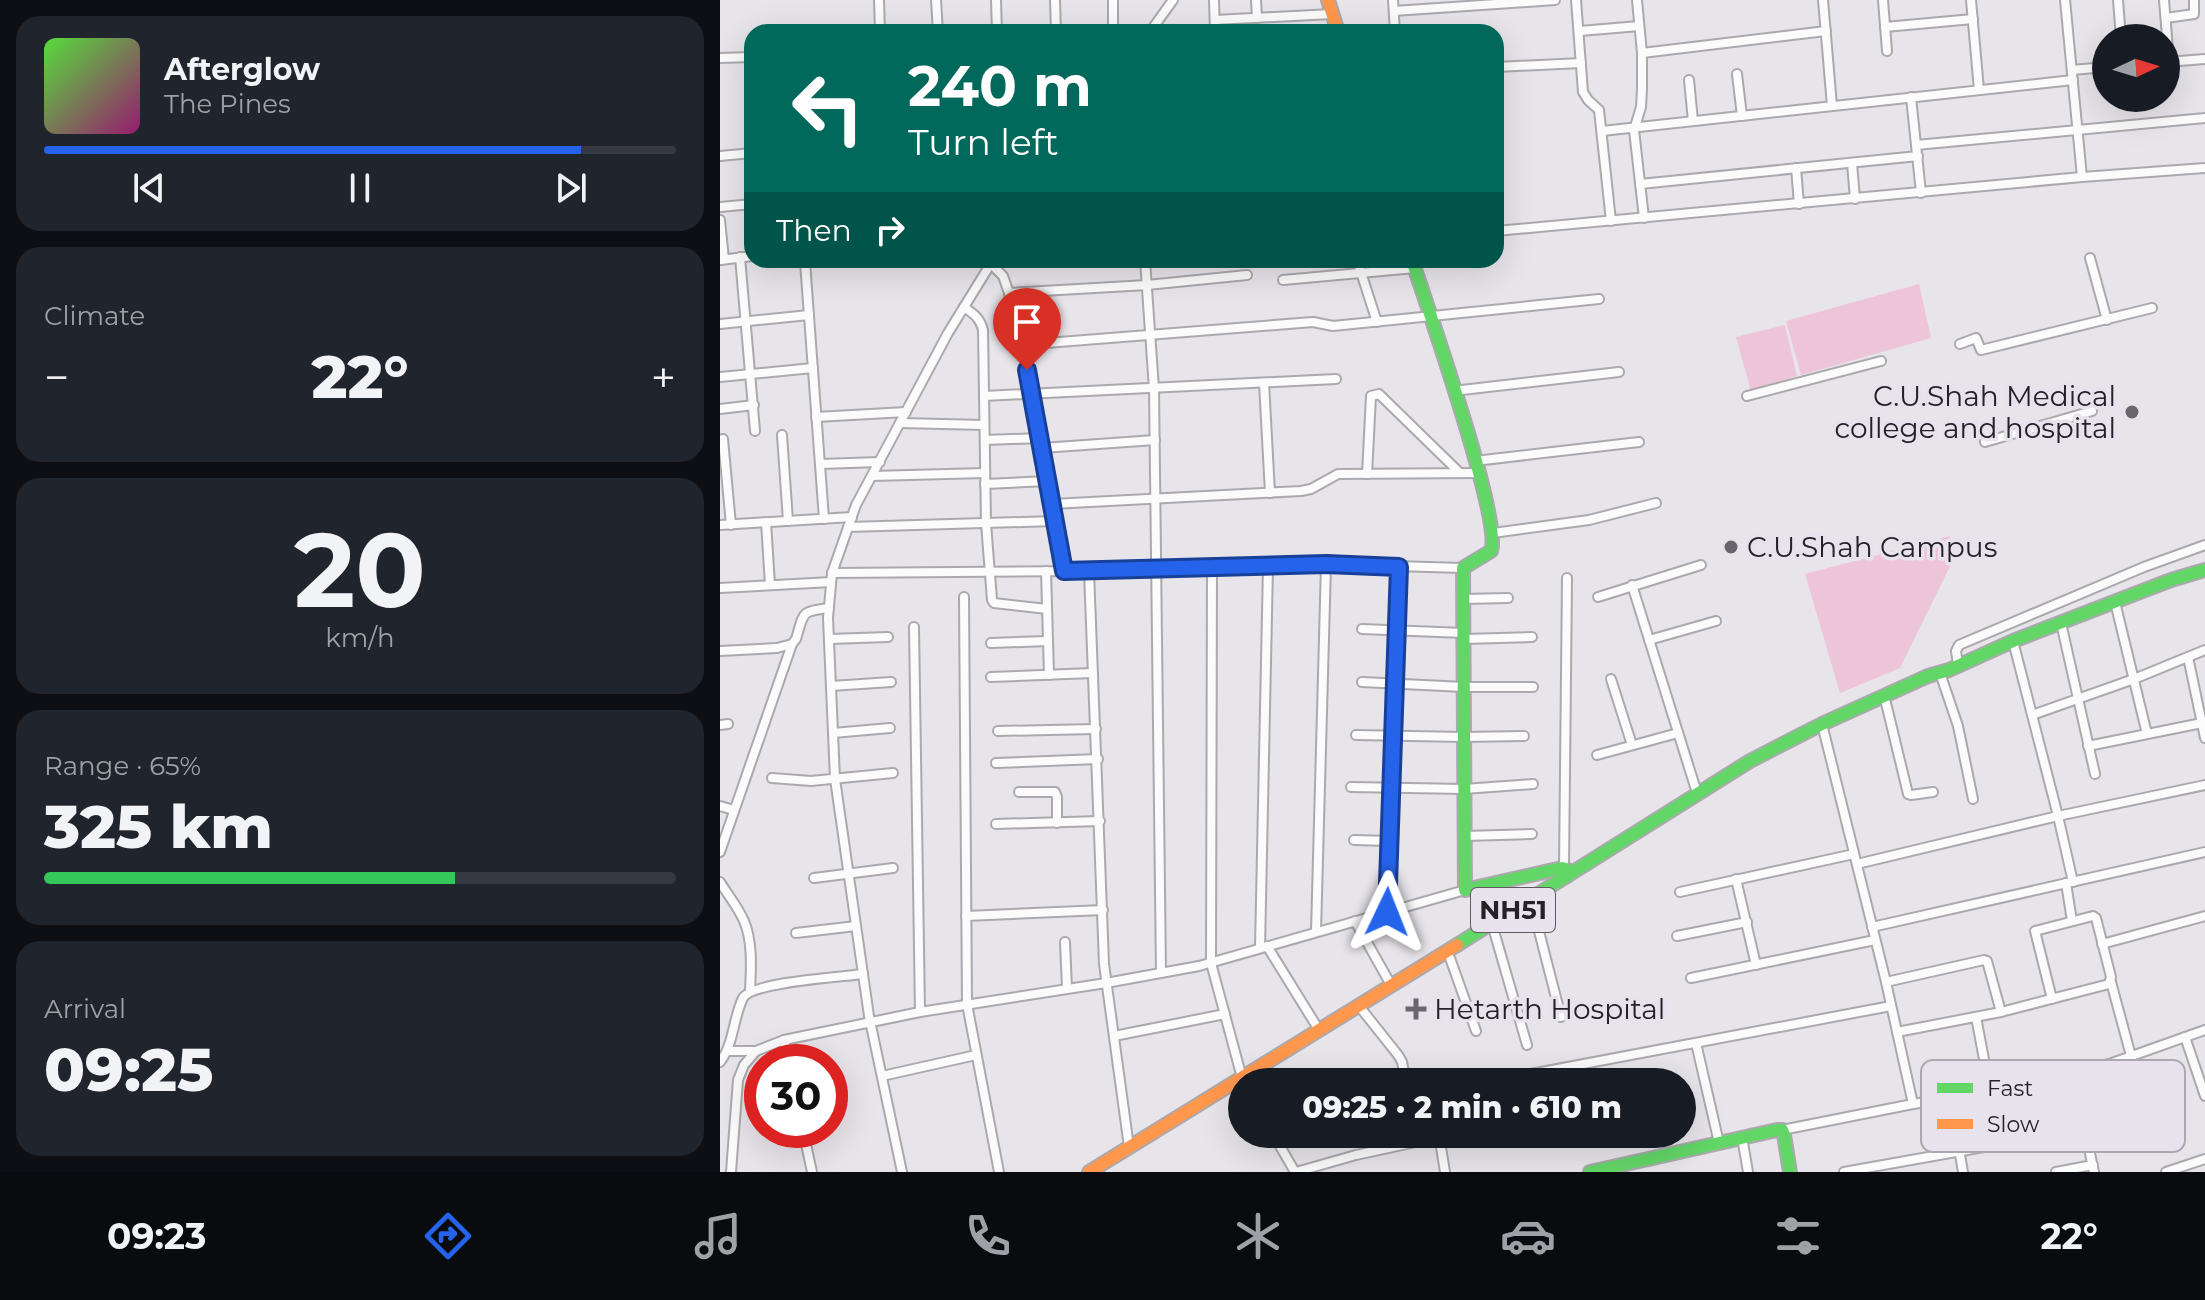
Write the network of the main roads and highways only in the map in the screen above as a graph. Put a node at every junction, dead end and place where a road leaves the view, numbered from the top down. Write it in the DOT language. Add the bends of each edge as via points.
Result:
graph roads {
  1 [pos="1328,0"];
  2 [pos="1335,24"];
  3 [pos="1414,268"];
  4 [pos="2205,570"];
  5 [pos="1950,671"];
  6 [pos="1824,728"];
  7 [pos="1566,872"];
  8 [pos="1361,1009"];
  9 [pos="1267,1068"];
  10 [pos="1269,1068"];
  11 [pos="1228,1093"];
  12 [pos="1228,1094"];
  13 [pos="1596,1171"];
  14 [pos="1089,1172"];
  15 [pos="1108,1172"];
  16 [pos="1790,1172"];
  1 -- 2 [label="main road"];
  3 -- 7 [label="main road" via="1493,533 1493,548 1463,568 1465,890"];
  4 -- 5 [label="main road, NH51" via="2013,641"];
  5 -- 6 [label="main road, NH51"];
  5 -- 6 [label="main road, NH51" via="1918,680"];
  6 -- 7 [label="main road, NH51" via="1750,761"];
  6 -- 8 [label="main road, NH51"];
  7 -- 8 [label="main road, NH51"];
  8 -- 9 [label="main road, NH51"];
  8 -- 10 [label="main road, NH51"];
  11 -- 14 [label="main road, NH51"];
  12 -- 15 [label="main road, NH51"];
  13 -- 16 [label="main road" via="1782,1130"];
}
